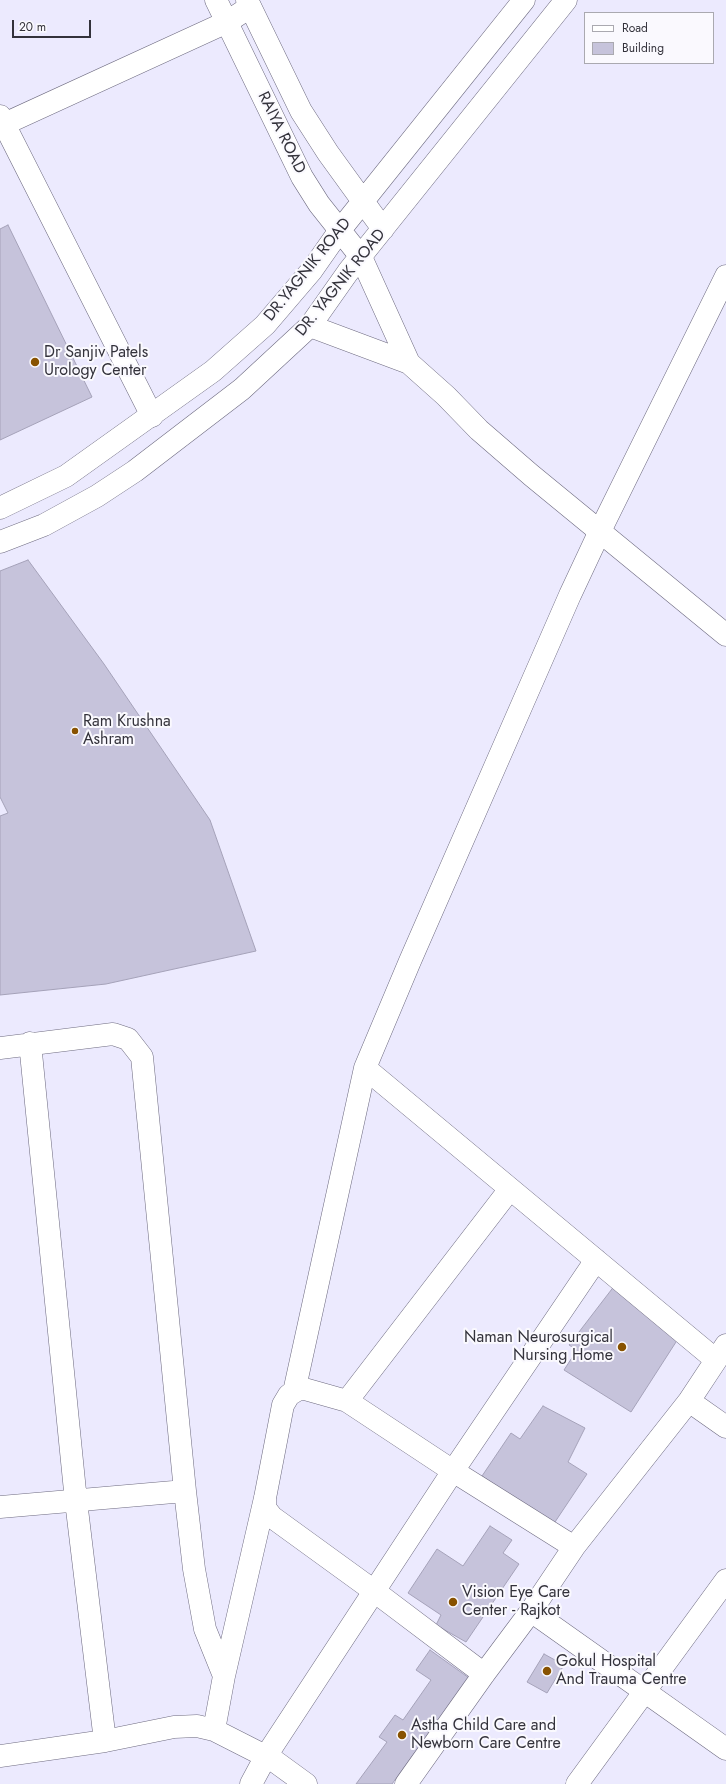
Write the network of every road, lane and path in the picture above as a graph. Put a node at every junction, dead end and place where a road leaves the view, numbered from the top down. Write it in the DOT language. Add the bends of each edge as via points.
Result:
graph roads {
  1 [pos="216,0"];
  2 [pos="524,0"];
  3 [pos="566,0"];
  4 [pos="249,3"];
  5 [pos="227,22"];
  6 [pos="1,122"];
  7 [pos="363,201"];
  8 [pos="383,229"];
  9 [pos="340,230"];
  10 [pos="361,257"];
  11 [pos="726,276"];
  12 [pos="310,326"];
  13 [pos="409,363"];
  14 [pos="152,416"];
  15 [pos="0,508"];
  16 [pos="600,531"];
  17 [pos="0,542"];
  18 [pos="726,635"];
  19 [pos="30,1043"];
  20 [pos="0,1048"];
  21 [pos="365,1068"];
  22 [pos="510,1189"];
  23 [pos="596,1260"];
  24 [pos="721,1352"];
  25 [pos="294,1392"];
  26 [pos="348,1401"];
  27 [pos="689,1401"];
  28 [pos="726,1427"];
  29 [pos="453,1471"];
  30 [pos="185,1491"];
  31 [pos="265,1498"];
  32 [pos="76,1501"];
  33 [pos="0,1507"];
  34 [pos="574,1547"];
  35 [pos="726,1580"];
  36 [pos="374,1591"];
  37 [pos="531,1611"];
  38 [pos="484,1674"];
  39 [pos="224,1676"];
  40 [pos="646,1691"];
  41 [pos="214,1730"];
  42 [pos="105,1741"];
  43 [pos="726,1749"];
  44 [pos="0,1756"];
  45 [pos="266,1756"];
  46 [pos="251,1784"];
  47 [pos="306,1784"];
  48 [pos="406,1784"];
  49 [pos="578,1784"];
  1 -- 5 [label="street, RAIYA ROAD"];
  2 -- 7 [label="street, DR.YAGNIK ROAD"];
  3 -- 8 [label="street, DR. YAGNIK ROAD"];
  4 -- 5 [label="street"];
  4 -- 7 [label="street, RAIYA ROAD" via="301,111"];
  5 -- 6 [label="street"];
  5 -- 9 [label="street, RAIYA ROAD" via="302,177"];
  6 -- 14 [label="street"];
  7 -- 8 [label="street, RAIYA ROAD"];
  7 -- 9 [label="street, DR.YAGNIK ROAD"];
  8 -- 10 [label="street, DR. YAGNIK ROAD"];
  9 -- 10 [label="street, RAIYA ROAD"];
  9 -- 14 [label="street, DR.YAGNIK ROAD" via="312,270 265,325 213,371"];
  10 -- 12 [label="street, DR. YAGNIK ROAD"];
  10 -- 13 [label="street, RAIYA ROAD"];
  11 -- 16 [label="street"];
  12 -- 13 [label="street"];
  12 -- 17 [label="street, DR. YAGNIK ROAD" via="242,389 135,471 97,496 44,525"];
  13 -- 16 [label="street" via="479,430"];
  14 -- 15 [label="street, DR.YAGNIK ROAD" via="66,476"];
  16 -- 18 [label="street"];
  16 -- 21 [label="street"];
  19 -- 20 [label="street"];
  19 -- 30 [label="street" via="113,1034 128,1039 142,1057"];
  19 -- 32 [label="street"];
  21 -- 22 [label="street"];
  21 -- 25 [label="street"];
  22 -- 23 [label="street"];
  22 -- 26 [label="street"];
  23 -- 24 [label="street"];
  23 -- 29 [label="street"];
  24 -- 27 [label="street"];
  25 -- 26 [label="street" via="301,1388"];
  25 -- 31 [label="street" via="283,1405"];
  26 -- 29 [label="street"];
  27 -- 28 [label="street"];
  27 -- 34 [label="street"];
  29 -- 34 [label="street"];
  29 -- 36 [label="street"];
  30 -- 32 [label="street"];
  30 -- 39 [label="street" via="194,1569 206,1629"];
  31 -- 36 [label="street" via="265,1508 272,1516"];
  31 -- 39 [label="street"];
  32 -- 33 [label="street"];
  32 -- 42 [label="street"];
  34 -- 37 [label="street"];
  35 -- 40 [label="street"];
  36 -- 38 [label="street"];
  36 -- 45 [label="street"];
  37 -- 38 [label="street"];
  37 -- 40 [label="street"];
  38 -- 48 [label="street"];
  39 -- 41 [label="street"];
  40 -- 43 [label="street"];
  40 -- 49 [label="street"];
  41 -- 42 [label="street" via="197,1726 174,1728"];
  41 -- 45 [label="street"];
  42 -- 44 [label="street"];
  45 -- 46 [label="street"];
  45 -- 47 [label="street"];
}
